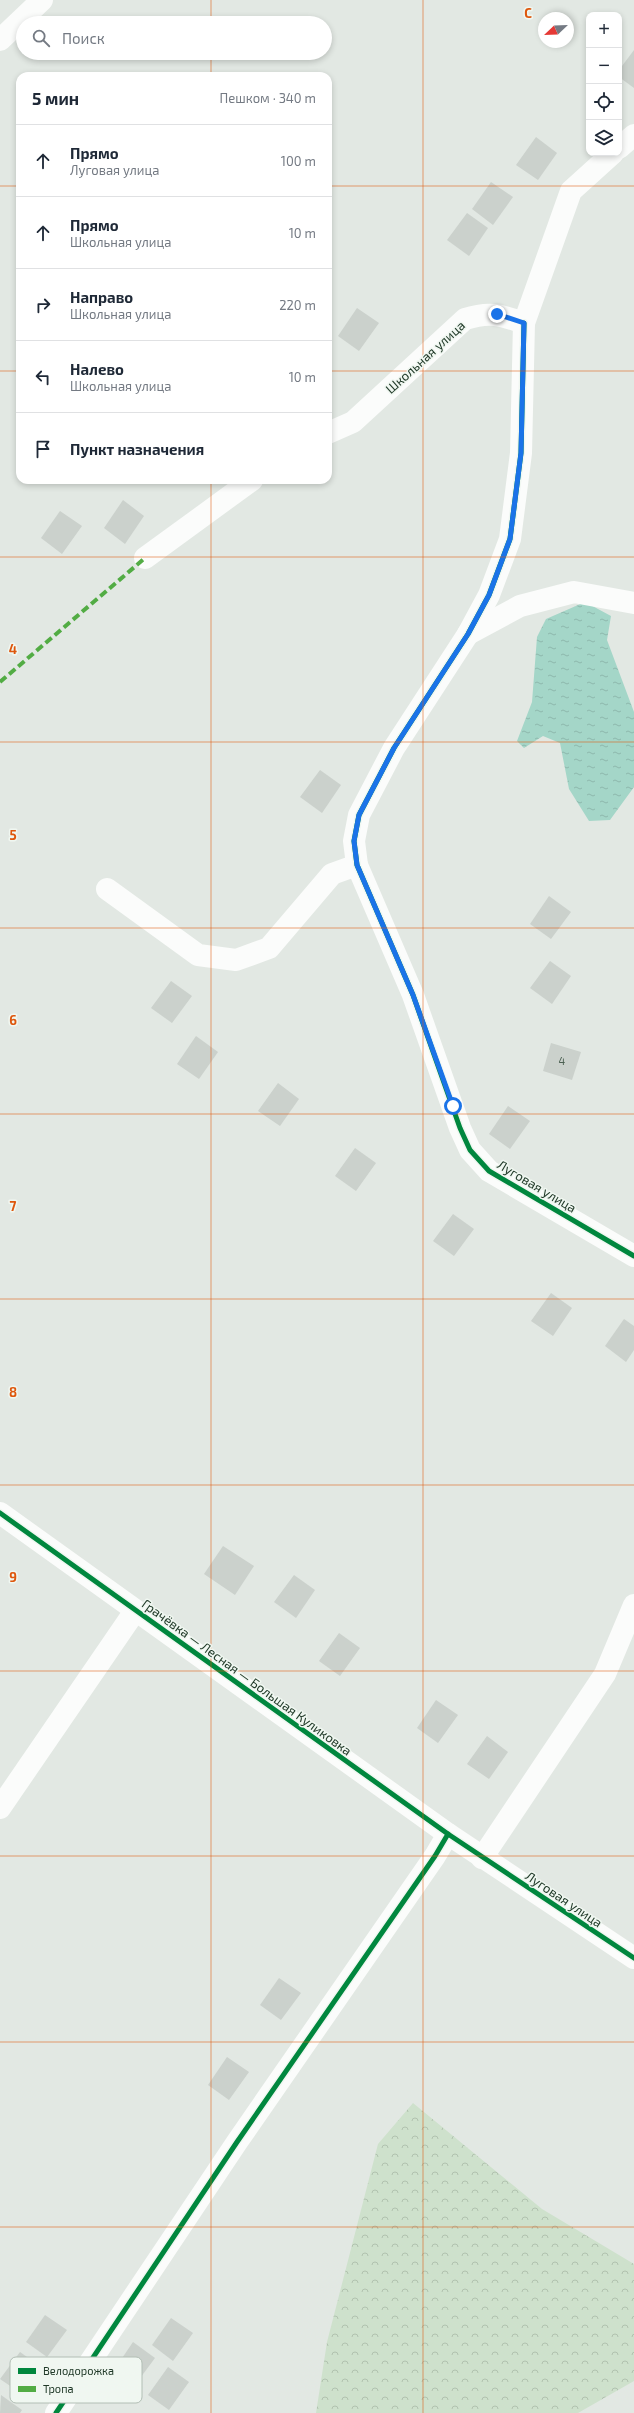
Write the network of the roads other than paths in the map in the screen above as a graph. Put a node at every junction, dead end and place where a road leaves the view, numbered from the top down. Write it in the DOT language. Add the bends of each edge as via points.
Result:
graph roads {
  1 [pos="42,0"];
  2 [pos="25,16"];
  3 [pos="16,25"];
  4 [pos="0,40"];
  5 [pos="634,135"];
  6 [pos="622,145"];
  7 [pos="611,156"];
  8 [pos="524,323"];
  9 [pos="332,431"];
  10 [pos="247,484"];
  11 [pos="145,558"];
  12 [pos="634,603"];
  13 [pos="468,634"];
  14 [pos="357,865"];
  15 [pos="107,889"];
  16 [pos="634,1256"];
  17 [pos="0,1513"];
  18 [pos="634,1605"];
  19 [pos="135,1611"];
  20 [pos="0,1808"];
  21 [pos="448,1834"];
  22 [pos="482,1858"];
  23 [pos="634,1958"];
  24 [pos="93,2357"];
  25 [pos="63,2403"];
  26 [pos="56,2413"];
  1 -- 2 [label="street"];
  3 -- 4 [label="street"];
  5 -- 6 [label="street"];
  7 -- 8 [label="street" via="571,191"];
  8 -- 9 [label="street, Школьная улица" via="497,314 482,314 466,319 353,422"];
  8 -- 13 [label="street" via="521,453 510,539 489,595"];
  10 -- 11 [label="street"];
  12 -- 13 [label="street" via="574,592 520,606"];
  13 -- 14 [label="street" via="394,748 359,815 354,841"];
  14 -- 15 [label="street" via="332,874 269,948 236,960 198,955"];
  14 -- 16 [label="street, Луговая улица" via="413,995 470,1150 489,1171"];
  17 -- 19 [label="street, Грачёвка — Лесная — Большая Куликовка"];
  18 -- 22 [label="street" via="605,1674"];
  19 -- 20 [label="street"];
  19 -- 21 [label="street, Грачёвка — Лесная — Большая Куликовка"];
  21 -- 22 [label="street, Грачёвка — Лесная — Большая Куликовка"];
  21 -- 24 [label="street"];
  22 -- 23 [label="street, Луговая улица"];
  25 -- 26 [label="street"];
}
